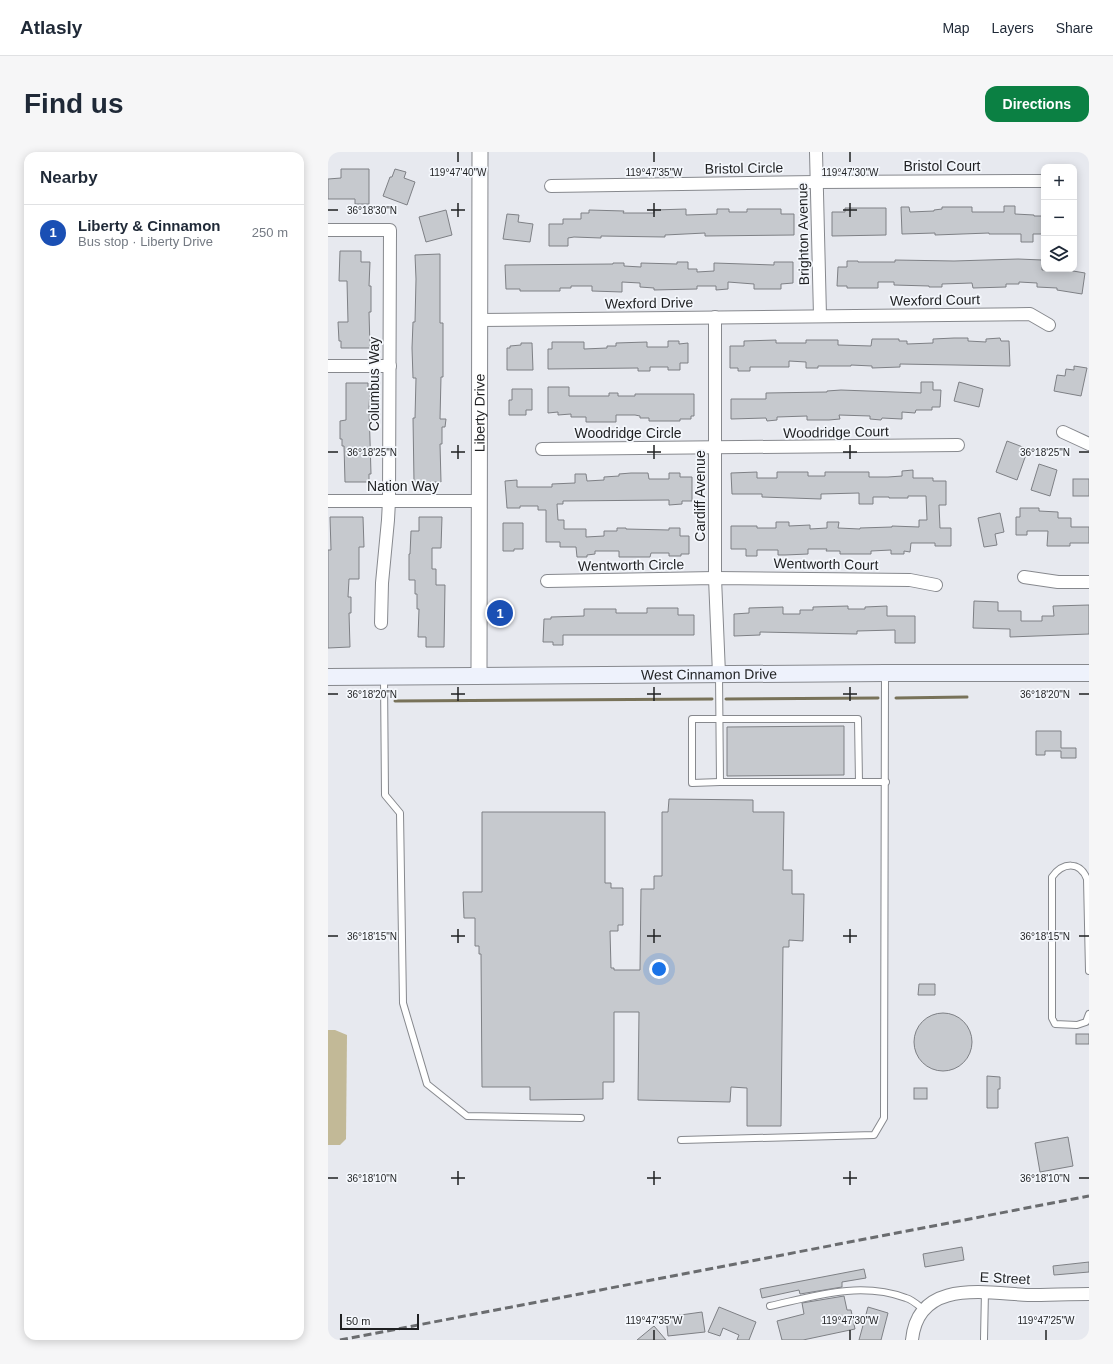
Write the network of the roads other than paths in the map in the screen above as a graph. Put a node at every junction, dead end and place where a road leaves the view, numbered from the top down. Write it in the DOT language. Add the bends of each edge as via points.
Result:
graph roads {
  1 [pos="480,152"];
  2 [pos="816,152"];
  3 [pos="1041,181"];
  4 [pos="817,182"];
  5 [pos="551,186"];
  6 [pos="328,230"];
  7 [pos="820,316"];
  8 [pos="715,317"];
  9 [pos="479,320"];
  10 [pos="1049,325"];
  11 [pos="328,366"];
  12 [pos="390,366"];
  13 [pos="1062,432"];
  14 [pos="1089,444"];
  15 [pos="958,445"];
  16 [pos="715,448"];
  17 [pos="542,449"];
  18 [pos="328,500"];
  19 [pos="389,501"];
  20 [pos="479,501"];
  21 [pos="1024,577"];
  22 [pos="715,578"];
  23 [pos="547,581"];
  24 [pos="1089,582"];
  25 [pos="936,585"];
  26 [pos="381,623"];
  27 [pos="885,673"];
  28 [pos="1089,673"];
  29 [pos="719,674"];
  30 [pos="479,675"];
  31 [pos="328,676"];
  32 [pos="384,676"];
  33 [pos="720,719"];
  34 [pos="720,782"];
  35 [pos="859,782"];
  36 [pos="886,782"];
  37 [pos="1089,928"];
  38 [pos="1089,971"];
  39 [pos="1089,1014"];
  40 [pos="581,1118"];
  41 [pos="681,1140"];
  42 [pos="985,1292"];
  43 [pos="1089,1294"];
  44 [pos="770,1306"];
  45 [pos="924,1310"];
  46 [pos="984,1339"];
  47 [pos="912,1340"];
  1 -- 9 [label="street, Liberty Drive"];
  2 -- 4 [label="street, Brighton Avenue"];
  3 -- 4 [label="street, Bristol Court"];
  4 -- 5 [label="street, Bristol Circle"];
  4 -- 7 [label="street, Brighton Avenue"];
  6 -- 12 [label="street, Columbus Way" via="390,230"];
  7 -- 8 [label="street, Wexford Drive"];
  7 -- 10 [label="street, Wexford Court" via="1030,314"];
  8 -- 9 [label="street, Wexford Drive"];
  8 -- 16 [label="street, Cardiff Avenue"];
  9 -- 20 [label="street, Liberty Drive"];
  11 -- 12 [label="street"];
  12 -- 19 [label="street, Columbus Way"];
  13 -- 14 [label="street"];
  15 -- 16 [label="street, Woodridge Court"];
  16 -- 17 [label="street, Woodridge Circle"];
  16 -- 22 [label="street, Cardiff Avenue"];
  18 -- 19 [label="street, Nation Way"];
  19 -- 20 [label="street, Nation Way"];
  19 -- 26 [label="street, Columbus Way"];
  20 -- 30 [label="street, Liberty Drive"];
  21 -- 24 [label="street" via="1058,582"];
  22 -- 23 [label="street, Wentworth Circle"];
  22 -- 25 [label="street, Wentworth Court" via="910,580"];
  22 -- 29 [label="street, Cardiff Avenue"];
  27 -- 28 [label="main road, West Cinnamon Drive"];
  27 -- 29 [label="main road, West Cinnamon Drive"];
  27 -- 36 [label="lane"];
  29 -- 30 [label="main road, West Cinnamon Drive"];
  29 -- 33 [label="lane"];
  30 -- 32 [label="main road, West Cinnamon Drive"];
  31 -- 32 [label="main road, West Cinnamon Drive"];
  32 -- 40 [label="lane" via="385,795 400,813 403,1003 427,1084 467,1116"];
  33 -- 34 [label="lane"];
  33 -- 34 [label="lane" via="692,719 692,783"];
  33 -- 35 [label="lane" via="858,719"];
  34 -- 35 [label="lane"];
  35 -- 36 [label="lane"];
  36 -- 41 [label="lane" via="884,1118 874,1135"];
  37 -- 38 [label="lane"];
  37 -- 39 [label="lane" via="1087,879 1084,871 1075,865 1065,866 1057,870 1052,877 1052,1018 1055,1024 1078,1025 1086,1022"];
  42 -- 43 [label="street, E Street" via="1028,1295"];
  42 -- 45 [label="street, E Street" via="968,1291 953,1294 939,1299"];
  42 -- 46 [label="lane"];
  44 -- 45 [label="lane" via="841,1290 860,1290 908,1298"];
  45 -- 47 [label="street" via="917,1322"];
}
